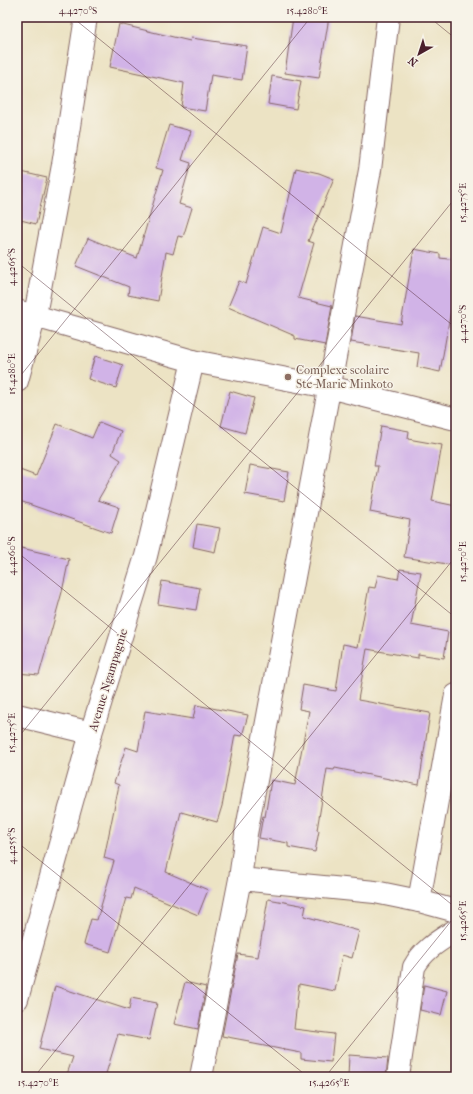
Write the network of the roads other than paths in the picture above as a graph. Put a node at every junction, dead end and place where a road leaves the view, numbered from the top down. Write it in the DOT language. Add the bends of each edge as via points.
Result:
graph roads {
  1 [pos="86,17"];
  2 [pos="388,17"];
  3 [pos="26,313"];
  4 [pos="193,361"];
  5 [pos="17,382"];
  6 [pos="329,387"];
  7 [pos="456,419"];
  8 [pos="456,695"];
  9 [pos="17,715"];
  10 [pos="91,734"];
  11 [pos="240,879"];
  12 [pos="419,901"];
  13 [pos="456,911"];
  14 [pos="456,930"];
  15 [pos="17,999"];
  16 [pos="201,1077"];
  17 [pos="398,1077"];
  1 -- 3 [label="street" via="63,165"];
  2 -- 6 [label="street" via="370,170"];
  3 -- 4 [label="street"];
  3 -- 5 [label="street"];
  4 -- 6 [label="street"];
  4 -- 10 [label="street, Avenue Ngampagnie" via="146,556"];
  6 -- 7 [label="street"];
  6 -- 11 [label="street"];
  8 -- 12 [label="street"];
  9 -- 10 [label="street"];
  10 -- 15 [label="street, Avenue Ngampagnie"];
  11 -- 12 [label="street" via="375,892"];
  11 -- 16 [label="street"];
  12 -- 13 [label="street"];
  14 -- 17 [label="street" via="426,950 414,967"];
}
